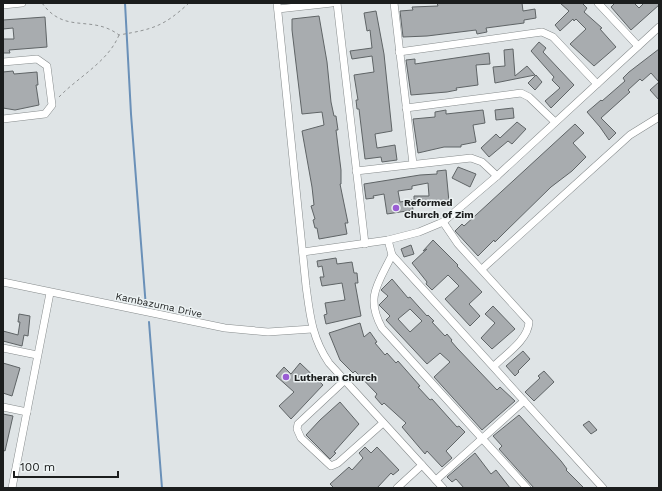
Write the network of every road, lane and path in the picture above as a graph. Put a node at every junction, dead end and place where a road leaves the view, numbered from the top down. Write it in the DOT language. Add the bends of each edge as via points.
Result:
graph roads {
  1 [pos="22,3"];
  2 [pos="42,3"];
  3 [pos="189,3"];
  4 [pos="332,3"];
  5 [pos="337,3"];
  6 [pos="394,3"];
  7 [pos="598,3"];
  8 [pos="3,5"];
  9 [pos="277,6"];
  10 [pos="658,31"];
  11 [pos="119,35"];
  12 [pos="638,46"];
  13 [pos="399,52"];
  14 [pos="3,62"];
  15 [pos="597,84"];
  16 [pos="52,105"];
  17 [pos="406,108"];
  18 [pos="659,117"];
  19 [pos="3,119"];
  20 [pos="555,122"];
  21 [pos="413,164"];
  22 [pos="356,171"];
  23 [pos="497,176"];
  24 [pos="443,222"];
  25 [pos="388,240"];
  26 [pos="365,244"];
  27 [pos="303,252"];
  28 [pos="392,255"];
  29 [pos="482,269"];
  30 [pos="3,282"];
  31 [pos="50,293"];
  32 [pos="312,329"];
  33 [pos="3,348"];
  34 [pos="37,355"];
  35 [pos="494,366"];
  36 [pos="344,380"];
  37 [pos="524,401"];
  38 [pos="3,407"];
  39 [pos="26,412"];
  40 [pos="383,423"];
  41 [pos="482,439"];
  42 [pos="422,465"];
  43 [pos="436,480"];
  44 [pos="12,488"];
  45 [pos="397,488"];
  46 [pos="443,488"];
  47 [pos="527,488"];
  48 [pos="603,488"];
  1 -- 8 [label="street"];
  2 -- 11 [label="path" via="50,14 58,19 103,25"];
  3 -- 11 [label="path" via="177,15 159,26"];
  4 -- 9 [label="street"];
  5 -- 22 [label="street"];
  6 -- 13 [label="street"];
  7 -- 12 [label="street"];
  9 -- 27 [label="street"];
  10 -- 12 [label="street"];
  11 -- 16 [label="path" via="102,59"];
  12 -- 15 [label="street"];
  13 -- 15 [label="street" via="542,32 553,37"];
  13 -- 17 [label="street"];
  14 -- 16 [label="street" via="37,59 46,66"];
  15 -- 20 [label="street"];
  16 -- 19 [label="street" via="45,114"];
  17 -- 20 [label="street" via="522,93"];
  17 -- 21 [label="street"];
  18 -- 29 [label="street" via="626,138"];
  20 -- 23 [label="street"];
  21 -- 22 [label="street"];
  21 -- 23 [label="street" via="471,158 482,162"];
  22 -- 26 [label="street"];
  23 -- 24 [label="street"];
  24 -- 25 [label="street" via="420,232"];
  24 -- 29 [label="street" via="454,239"];
  25 -- 26 [label="street"];
  25 -- 28 [label="street"];
  26 -- 27 [label="street"];
  27 -- 32 [label="street"];
  28 -- 35 [label="street"];
  28 -- 41 [label="street" via="374,293 377,320 387,336"];
  29 -- 35 [label="street" via="529,322 527,333"];
  30 -- 31 [label="street, Kambazuma Drive"];
  31 -- 32 [label="street, Kambazuma Drive" via="225,328 268,332"];
  31 -- 34 [label="street"];
  32 -- 36 [label="street" via="322,352"];
  33 -- 34 [label="street"];
  34 -- 39 [label="street"];
  35 -- 37 [label="street"];
  36 -- 40 [label="street"];
  36 -- 40 [label="street" via="298,424 297,429 301,438 331,466 338,463"];
  37 -- 41 [label="street"];
  37 -- 48 [label="street"];
  38 -- 39 [label="street"];
  39 -- 44 [label="street"];
  40 -- 42 [label="street"];
  41 -- 43 [label="street"];
  41 -- 47 [label="street"];
  42 -- 43 [label="street"];
  42 -- 45 [label="street"];
  43 -- 46 [label="street"];
}
